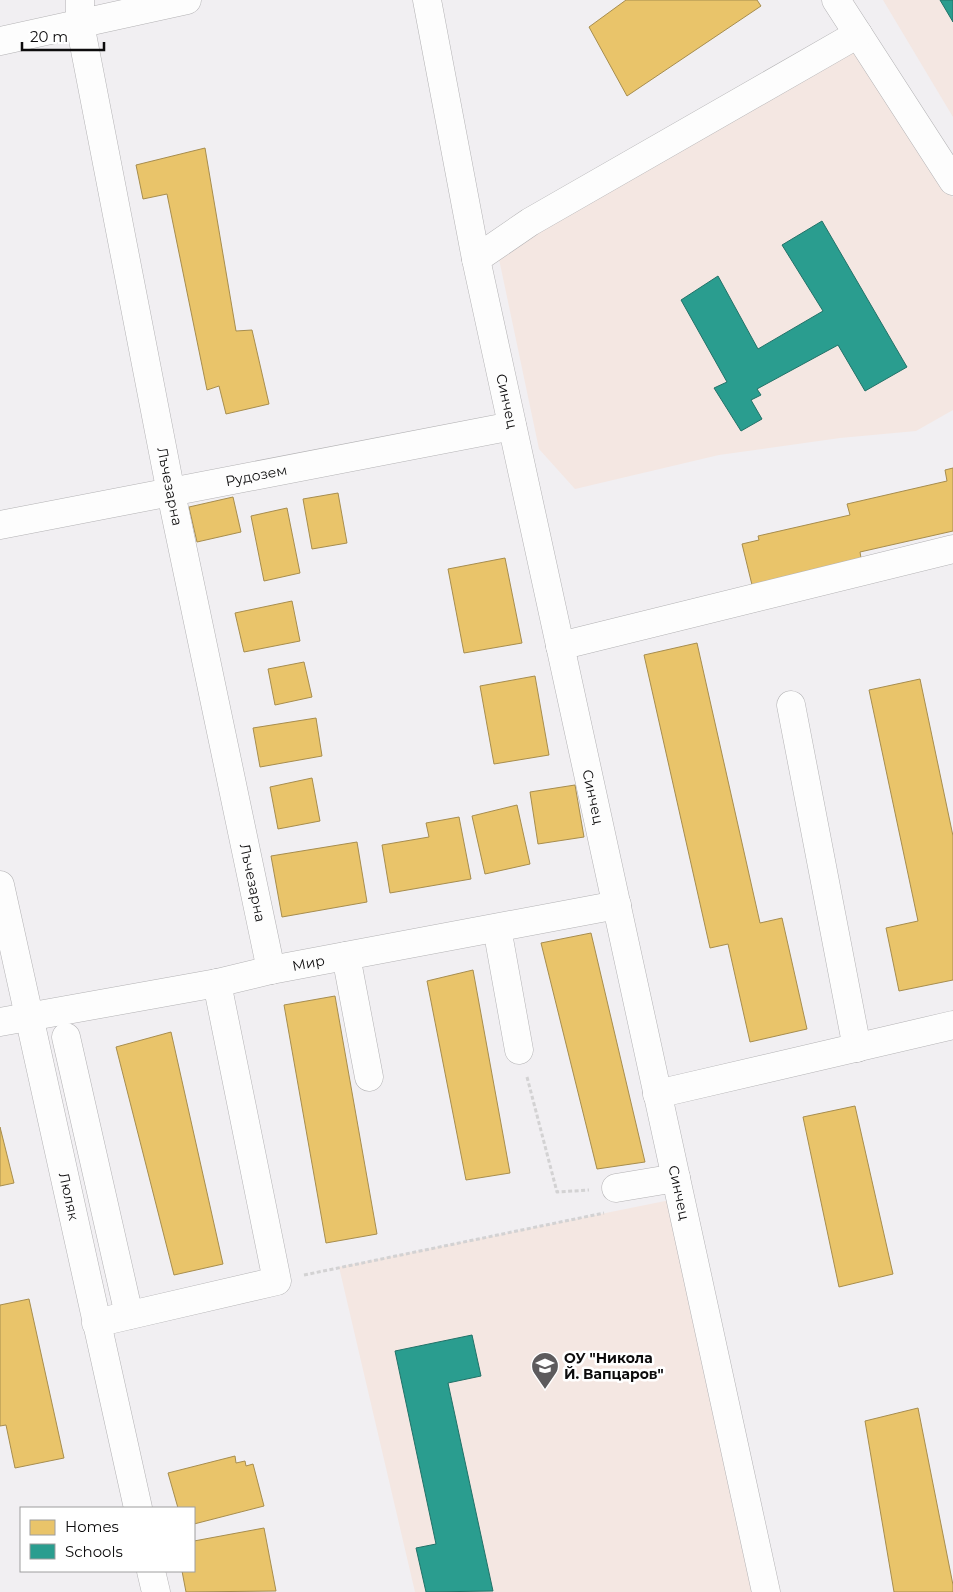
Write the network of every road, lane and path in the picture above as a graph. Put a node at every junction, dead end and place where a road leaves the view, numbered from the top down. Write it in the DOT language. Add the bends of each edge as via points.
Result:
graph roads {
  1 [pos="187,0"];
  2 [pos="427,0"];
  3 [pos="836,0"];
  4 [pos="80,12"];
  5 [pos="858,34"];
  6 [pos="0,41"];
  7 [pos="953,180"];
  8 [pos="476,259"];
  9 [pos="512,426"];
  10 [pos="171,493"];
  11 [pos="0,525"];
  12 [pos="953,549"];
  13 [pos="560,646"];
  14 [pos="791,705"];
  15 [pos="0,886"];
  16 [pos="617,905"];
  17 [pos="496,928"];
  18 [pos="346,956"];
  19 [pos="271,970"];
  20 [pos="217,983"];
  21 [pos="28,1016"];
  22 [pos="0,1022"];
  23 [pos="953,1025"];
  24 [pos="66,1037"];
  25 [pos="857,1048"];
  26 [pos="519,1050"];
  27 [pos="369,1077"];
  28 [pos="658,1094"];
  29 [pos="676,1178"];
  30 [pos="614,1200"];
  31 [pos="277,1281"];
  32 [pos="129,1315"];
  33 [pos="96,1323"];
  34 [pos="138,1507"];
  35 [pos="152,1572"];
  36 [pos="156,1592"];
  37 [pos="766,1592"];
  1 -- 4 [label="street"];
  2 -- 8 [label="street, Синчец"];
  3 -- 5 [label="street"];
  4 -- 6 [label="street"];
  4 -- 10 [label="street, Лъчезарна"];
  5 -- 7 [label="street"];
  5 -- 8 [label="street" via="530,222"];
  8 -- 9 [label="street, Синчец"];
  9 -- 10 [label="street, Рудозем"];
  9 -- 13 [label="street, Синчец"];
  10 -- 11 [label="street, Рудозем"];
  10 -- 19 [label="street, Лъчезарна"];
  12 -- 13 [label="street"];
  13 -- 16 [label="street, Синчец"];
  14 -- 25 [label="street"];
  15 -- 21 [label="street, Люляк"];
  16 -- 17 [label="street, Мир"];
  16 -- 28 [label="street, Синчец"];
  17 -- 18 [label="street, Мир"];
  17 -- 26 [label="street"];
  18 -- 19 [label="street, Мир"];
  18 -- 27 [label="street"];
  19 -- 20 [label="street, Мир"];
  20 -- 21 [label="street, Мир"];
  20 -- 31 [label="street"];
  21 -- 22 [label="street, Мир"];
  21 -- 33 [label="street, Люляк"];
  23 -- 25 [label="street"];
  24 -- 32 [label="street"];
  25 -- 28 [label="street"];
  26 -- 30 [label="path" via="557,1192"];
  28 -- 29 [label="street, Синчец"];
  29 -- 30 [label="street"];
  29 -- 37 [label="street, Синчец"];
  30 -- 31 [label="path"];
  31 -- 32 [label="street"];
  32 -- 33 [label="street"];
  33 -- 34 [label="street, Люляк"];
  35 -- 36 [label="street"];
}
